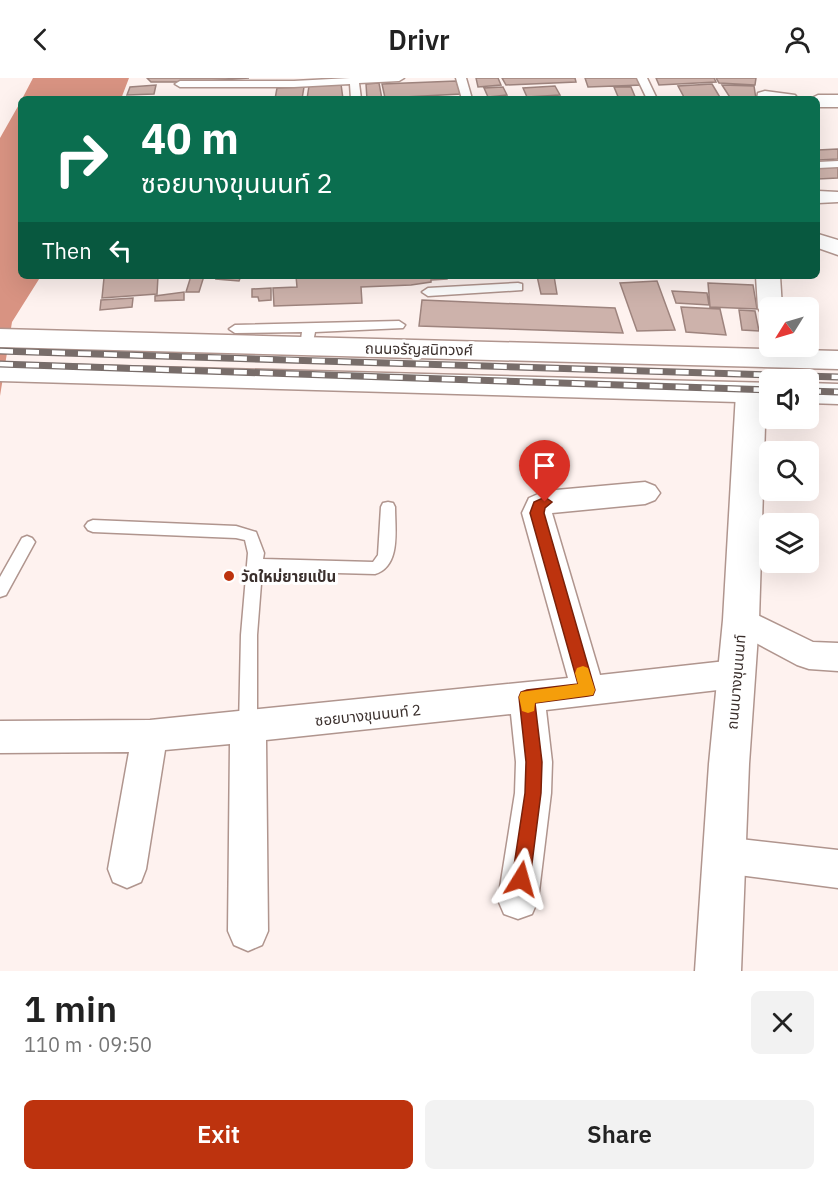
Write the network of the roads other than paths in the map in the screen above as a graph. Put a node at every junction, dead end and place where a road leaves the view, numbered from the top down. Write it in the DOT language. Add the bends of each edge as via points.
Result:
graph roads {
  1 [pos="399,78"];
  2 [pos="461,78"];
  3 [pos="642,78"];
  4 [pos="255,81"];
  5 [pos="354,81"];
  6 [pos="180,84"];
  7 [pos="764,91"];
  8 [pos="813,92"];
  9 [pos="270,96"];
  10 [pos="356,96"];
  11 [pos="466,96"];
  12 [pos="651,96"];
  13 [pos="779,96"];
  14 [pos="838,101"];
  15 [pos="838,164"];
  16 [pos="820,165"];
  17 [pos="820,242"];
  18 [pos="838,248"];
  19 [pos="455,279"];
  20 [pos="768,279"];
  21 [pos="518,287"];
  22 [pos="458,290"];
  23 [pos="428,292"];
  24 [pos="769,297"];
  25 [pos="399,325"];
  26 [pos="235,329"];
  27 [pos="307,337"];
  28 [pos="0,339"];
  29 [pos="759,352"];
  30 [pos="813,357"];
  31 [pos="838,360"];
  32 [pos="0,372"];
  33 [pos="759,393"];
  34 [pos="819,393"];
  35 [pos="838,394"];
  36 [pos="759,405"];
  37 [pos="645,493"];
  38 [pos="388,507"];
  39 [pos="93,526"];
  40 [pos="27,542"];
  41 [pos="255,565"];
  42 [pos="0,591"];
  43 [pos="741,620"];
  44 [pos="838,657"];
  45 [pos="735,674"];
  46 [pos="588,690"];
  47 [pos="527,697"];
  48 [pos="248,727"];
  49 [pos="150,736"];
  50 [pos="0,737"];
  51 [pos="723,855"];
  52 [pos="838,868"];
  53 [pos="127,869"];
  54 [pos="518,900"];
  55 [pos="248,931"];
  56 [pos="718,971"];
  1 -- 5 [label="lane"];
  2 -- 11 [label="lane"];
  3 -- 12 [label="lane"];
  4 -- 5 [label="lane"];
  4 -- 6 [label="lane"];
  4 -- 9 [label="lane"];
  5 -- 10 [label="lane"];
  7 -- 13 [label="street"];
  8 -- 14 [label="street"];
  15 -- 16 [label="lane"];
  17 -- 18 [label="street"];
  19 -- 22 [label="lane"];
  20 -- 24 [label="street"];
  21 -- 22 [label="lane"];
  22 -- 23 [label="lane"];
  25 -- 27 [label="lane"];
  26 -- 27 [label="lane"];
  27 -- 28 [label="main road, ถนนจรัญสนิทวงศ์" via="159,343"];
  27 -- 29 [label="main road, ถนนจรัญสนิทวงศ์"];
  30 -- 31 [label="main road, ถนนจรัญสนิทวงศ์"];
  32 -- 33 [label="main road"];
  34 -- 35 [label="main road"];
  36 -- 43 [label="main road, ถนนบางขุนนนท์"];
  37 -- 46 [label="street" via="545,502 539,506 537,513"];
  38 -- 41 [label="lane" via="386,555 375,568"];
  39 -- 41 [label="lane" via="245,533 254,541"];
  40 -- 42 [label="lane"];
  41 -- 48 [label="lane" via="249,634"];
  43 -- 44 [label="street" via="809,655"];
  43 -- 45 [label="main road, ถนนบางขุนนนท์"];
  45 -- 46 [label="street, ซอยบางขุนนนท์ 2"];
  45 -- 51 [label="main road, ถนนบางขุนนนท์"];
  46 -- 47 [label="street, ซอยบางขุนนนท์ 2"];
  47 -- 48 [label="street, ซอยบางขุนนนท์ 2"];
  47 -- 54 [label="street" via="533,793"];
  48 -- 49 [label="street, ซอยบางขุนนนท์ 2"];
  48 -- 55 [label="street"];
  49 -- 50 [label="street, ซอยบางขุนนนท์ 2"];
  49 -- 53 [label="street"];
  51 -- 52 [label="street"];
  51 -- 56 [label="main road, ถนนบางขุนนนท์"];
}
